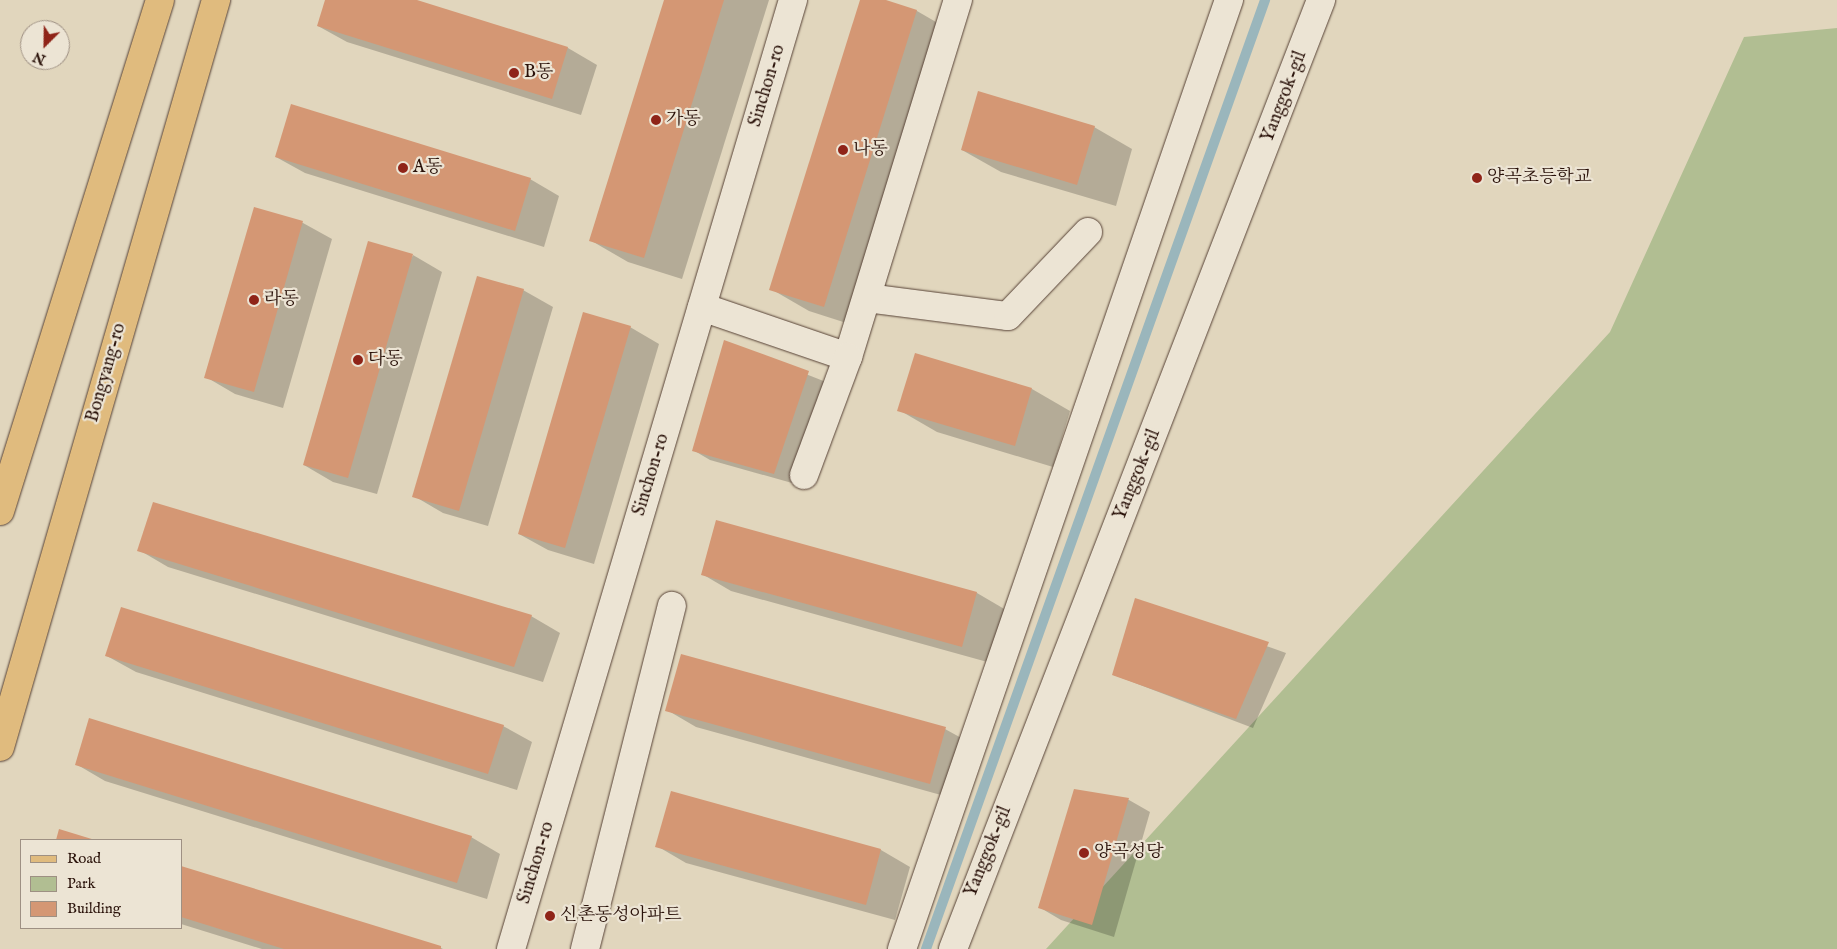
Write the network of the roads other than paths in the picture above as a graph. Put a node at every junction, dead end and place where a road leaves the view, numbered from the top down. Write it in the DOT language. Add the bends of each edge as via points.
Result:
graph roads {
  1 [pos="160,0"];
  2 [pos="216,0"];
  3 [pos="793,0"];
  4 [pos="958,0"];
  5 [pos="1229,0"];
  6 [pos="1321,0"];
  7 [pos="1088,232"];
  8 [pos="867,298"];
  9 [pos="702,306"];
  10 [pos="848,357"];
  11 [pos="804,475"];
  12 [pos="0,511"];
  13 [pos="672,606"];
  14 [pos="0,747"];
  15 [pos="511,949"];
  16 [pos="585,949"];
  17 [pos="902,949"];
  18 [pos="953,949"];
  1 -- 12 [label="main road"];
  2 -- 14 [label="main road, Bongyang-ro"];
  3 -- 9 [label="street, Sinchon-ro"];
  4 -- 8 [label="street"];
  5 -- 17 [label="street"];
  6 -- 18 [label="street, Yanggok-gil"];
  7 -- 8 [label="street" via="1008,316"];
  8 -- 10 [label="street"];
  9 -- 10 [label="street"];
  9 -- 15 [label="street, Sinchon-ro"];
  10 -- 11 [label="street"];
  13 -- 16 [label="street"];
}
